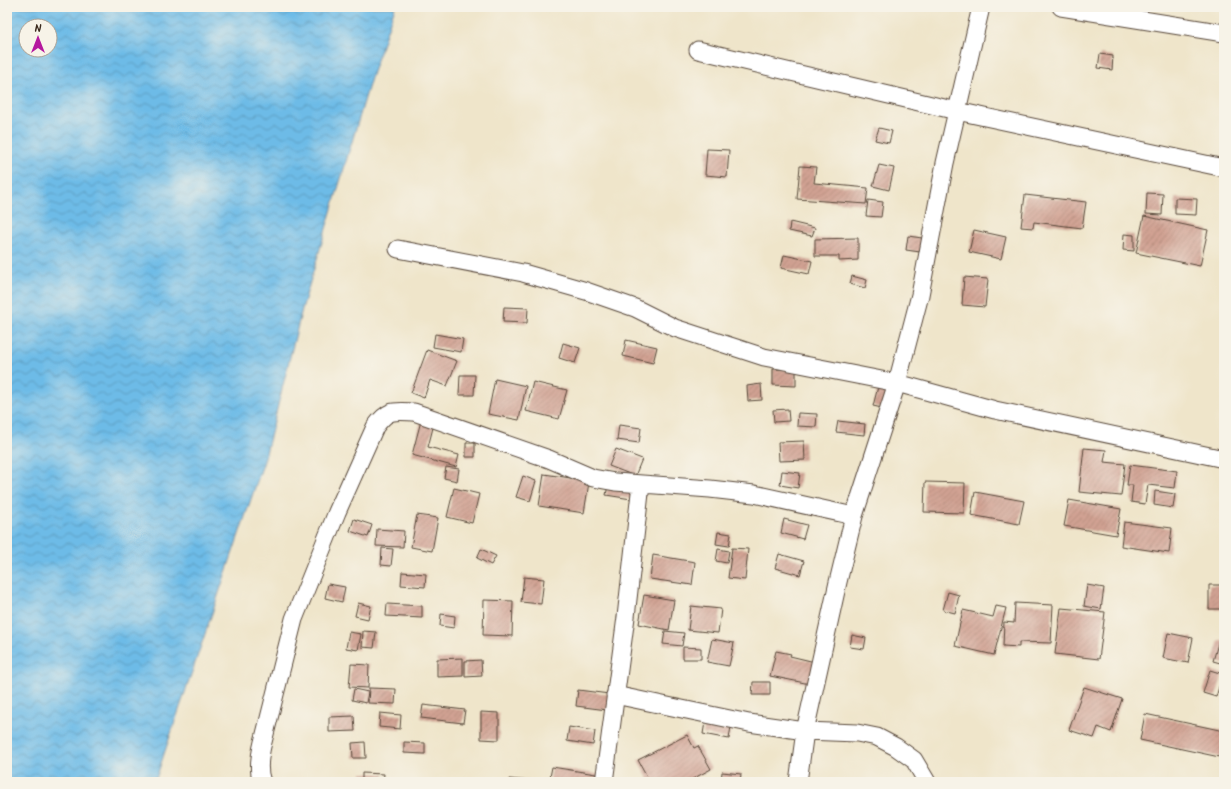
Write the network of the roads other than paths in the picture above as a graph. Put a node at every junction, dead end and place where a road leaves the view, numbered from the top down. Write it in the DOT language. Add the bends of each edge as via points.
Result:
graph roads {
  1 [pos="981,7"];
  2 [pos="1061,7"];
  3 [pos="1160,15"];
  4 [pos="1224,33"];
  5 [pos="698,50"];
  6 [pos="957,111"];
  7 [pos="1224,168"];
  8 [pos="398,249"];
  9 [pos="897,383"];
  10 [pos="1224,459"];
  11 [pos="641,484"];
  12 [pos="854,516"];
  13 [pos="615,695"];
  14 [pos="805,731"];
  15 [pos="262,782"];
  16 [pos="604,782"];
  17 [pos="798,782"];
  18 [pos="928,782"];
  1 -- 6 [label="street"];
  2 -- 3 [label="street"];
  3 -- 4 [label="street"];
  5 -- 6 [label="street"];
  6 -- 7 [label="street"];
  6 -- 9 [label="street" via="920,295"];
  8 -- 9 [label="street" via="523,273 586,291 635,308 675,328 764,357"];
  9 -- 10 [label="street" via="995,410"];
  9 -- 12 [label="street"];
  11 -- 12 [label="street" via="754,494"];
  11 -- 13 [label="street"];
  11 -- 15 [label="street" via="593,478 549,459 414,412 392,411 382,417 374,427 294,619 259,760"];
  12 -- 14 [label="street"];
  13 -- 14 [label="street" via="749,723"];
  13 -- 16 [label="street"];
  14 -- 17 [label="street"];
  14 -- 18 [label="street" via="857,733 877,737 896,746 914,760"];
}
